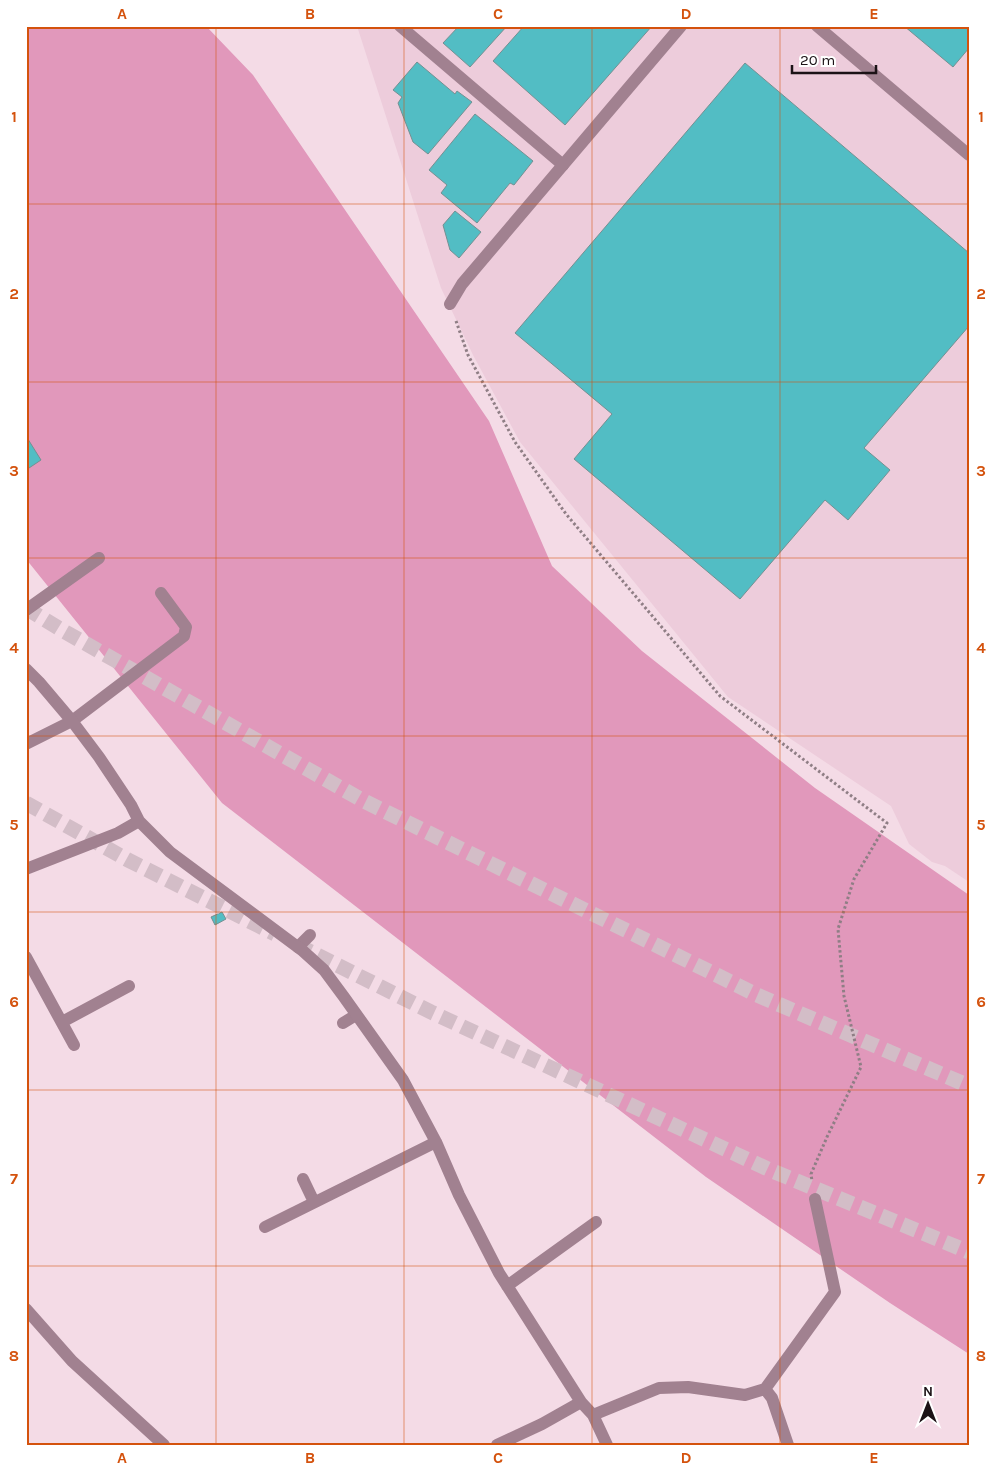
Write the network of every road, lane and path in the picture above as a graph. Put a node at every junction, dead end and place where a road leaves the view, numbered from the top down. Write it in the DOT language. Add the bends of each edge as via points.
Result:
graph roads {
  1 [pos="400,26"];
  2 [pos="681,26"];
  3 [pos="817,26"];
  4 [pos="969,156"];
  5 [pos="563,165"];
  6 [pos="450,304"];
  7 [pos="99,558"];
  8 [pos="161,593"];
  9 [pos="26,610"];
  10 [pos="26,669"];
  11 [pos="72,721"];
  12 [pos="26,744"];
  13 [pos="139,820"];
  14 [pos="26,869"];
  15 [pos="310,935"];
  16 [pos="298,947"];
  17 [pos="26,957"];
  18 [pos="129,986"];
  19 [pos="356,1014"];
  20 [pos="62,1022"];
  21 [pos="343,1023"];
  22 [pos="74,1045"];
  23 [pos="436,1142"];
  24 [pos="303,1179"];
  25 [pos="815,1199"];
  26 [pos="314,1202"];
  27 [pos="596,1222"];
  28 [pos="265,1227"];
  29 [pos="507,1286"];
  30 [pos="26,1309"];
  31 [pos="765,1389"];
  32 [pos="581,1402"];
  33 [pos="593,1415"];
  34 [pos="164,1445"];
  35 [pos="497,1445"];
  36 [pos="607,1445"];
  37 [pos="788,1445"];
  1 -- 5 [label="street"];
  2 -- 5 [label="street"];
  3 -- 4 [label="street"];
  5 -- 6 [label="street" via="462,284"];
  6 -- 25 [label="path" via="468,355 516,442 573,522 720,696 887,823 854,879 838,928 844,996 861,1067 811,1174"];
  7 -- 9 [label="street"];
  8 -- 11 [label="street" via="186,626 184,636"];
  10 -- 11 [label="street"];
  11 -- 12 [label="street"];
  11 -- 13 [label="street" via="99,756"];
  13 -- 14 [label="street" via="118,833"];
  13 -- 16 [label="street" via="170,852"];
  15 -- 16 [label="street"];
  16 -- 19 [label="street" via="324,970"];
  17 -- 20 [label="street"];
  18 -- 20 [label="street"];
  19 -- 21 [label="street"];
  19 -- 23 [label="street" via="403,1080"];
  20 -- 22 [label="street"];
  23 -- 26 [label="street"];
  23 -- 29 [label="street" via="458,1195"];
  24 -- 26 [label="street"];
  25 -- 31 [label="street" via="835,1292"];
  26 -- 28 [label="street"];
  27 -- 29 [label="street"];
  29 -- 32 [label="street"];
  30 -- 34 [label="street" via="72,1361"];
  31 -- 33 [label="street" via="745,1396 688,1387 659,1388"];
  31 -- 37 [label="street" via="772,1398"];
  32 -- 33 [label="street"];
  32 -- 35 [label="street"];
  33 -- 36 [label="street"];
}
